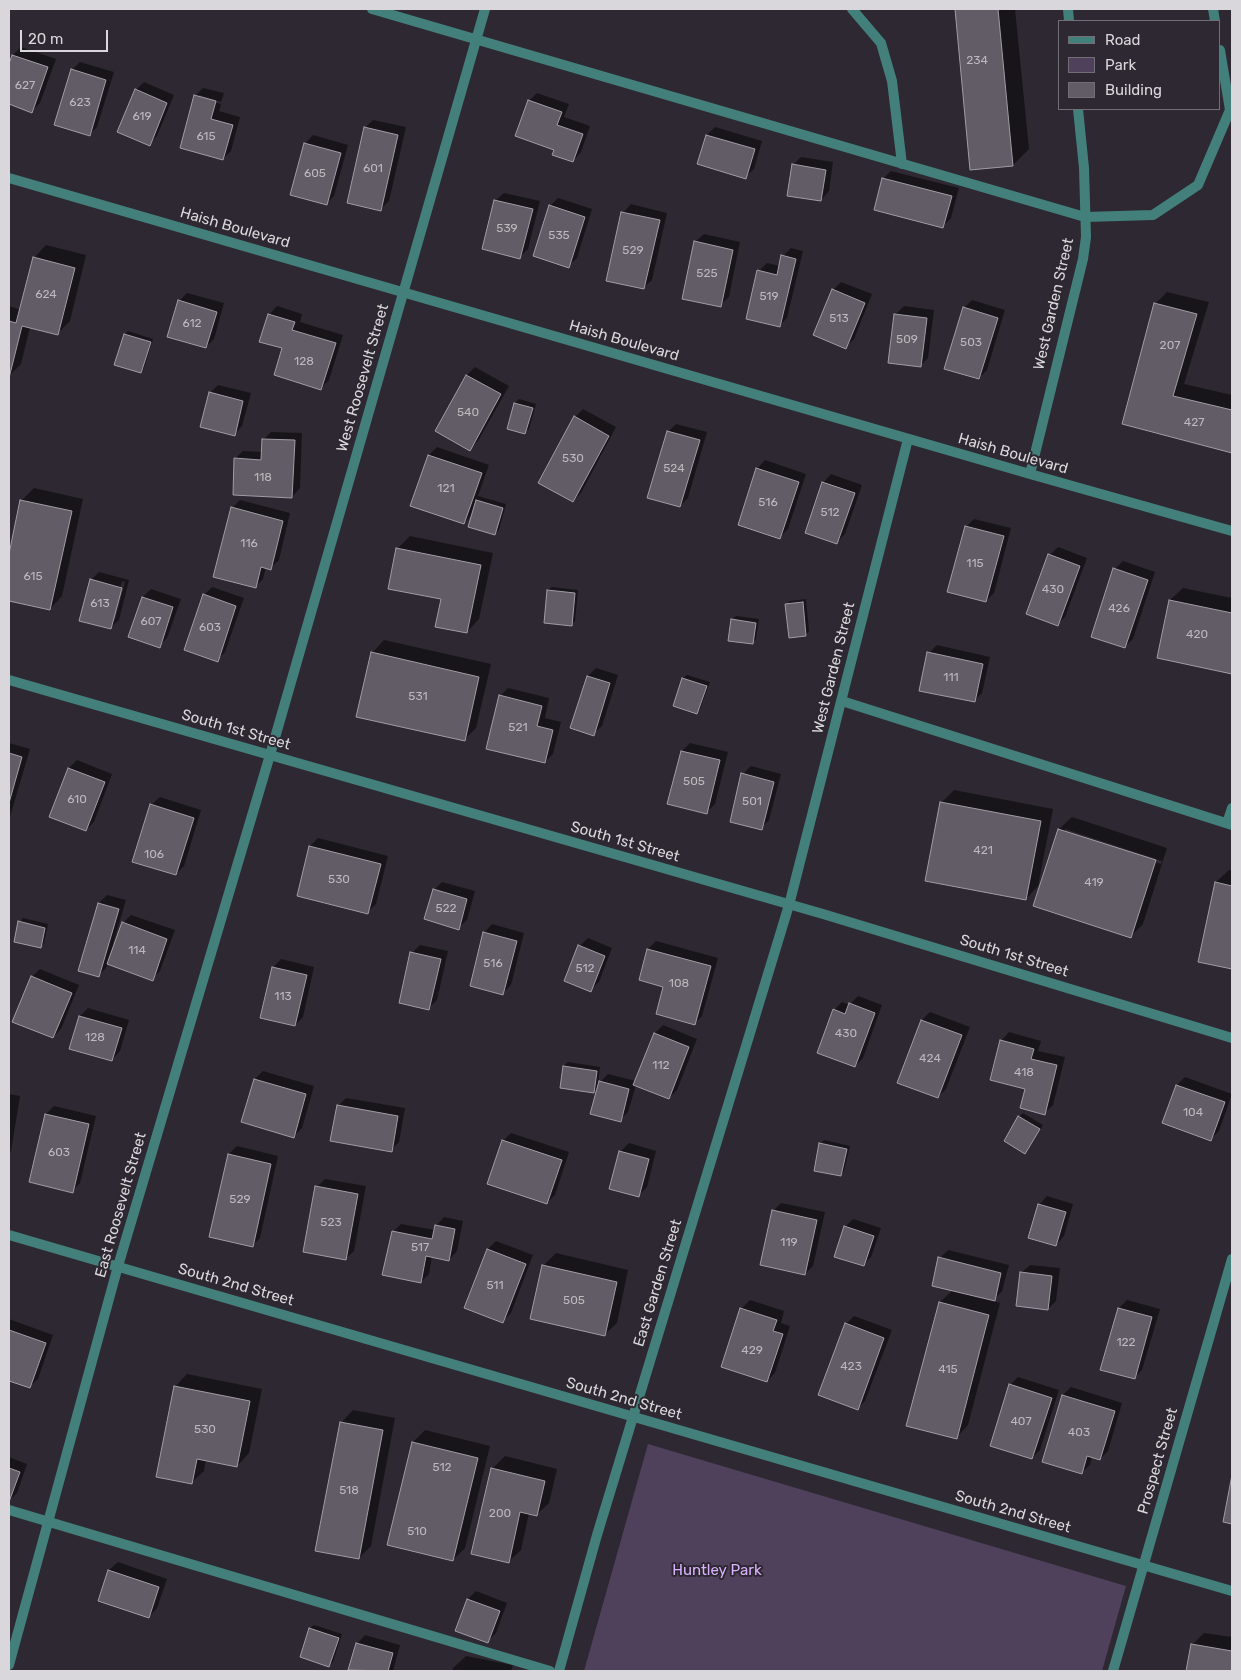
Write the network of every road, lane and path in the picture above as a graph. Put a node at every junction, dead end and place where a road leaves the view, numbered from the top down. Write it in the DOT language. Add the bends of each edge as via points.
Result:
graph roads {
  1 [pos="372,9"];
  2 [pos="485,9"];
  3 [pos="852,9"];
  4 [pos="476,39"];
  5 [pos="1221,56"];
  6 [pos="1078,110"];
  7 [pos="902,164"];
  8 [pos="9,178"];
  9 [pos="1085,217"];
  10 [pos="404,293"];
  11 [pos="908,439"];
  12 [pos="1030,474"];
  13 [pos="1232,531"];
  14 [pos="9,680"];
  15 [pos="842,701"];
  16 [pos="270,755"];
  17 [pos="1232,808"];
  18 [pos="1230,824"];
  19 [pos="789,905"];
  20 [pos="1232,1038"];
  21 [pos="9,1235"];
  22 [pos="1232,1260"];
  23 [pos="118,1266"];
  24 [pos="633,1418"];
  25 [pos="9,1510"];
  26 [pos="48,1521"];
  27 [pos="1142,1566"];
  28 [pos="1232,1591"];
  29 [pos="9,1665"];
  30 [pos="550,1671"];
  31 [pos="559,1671"];
  32 [pos="1113,1671"];
  1 -- 4 [label="street"];
  2 -- 4 [label="street, West Roosevelt Street"];
  3 -- 7 [label="street" via="881,43 892,81"];
  4 -- 7 [label="street"];
  4 -- 10 [label="street, West Roosevelt Street"];
  5 -- 9 [label="street" via="1230,110 1198,185 1153,215"];
  6 -- 9 [label="street, West Garden Street"];
  7 -- 9 [label="street"];
  8 -- 10 [label="street, Haish Boulevard"];
  9 -- 12 [label="street, West Garden Street" via="1083,259"];
  10 -- 11 [label="street, Haish Boulevard"];
  10 -- 16 [label="street, West Roosevelt Street"];
  11 -- 12 [label="street, Haish Boulevard"];
  11 -- 15 [label="street, West Garden Street"];
  12 -- 13 [label="street, Haish Boulevard"];
  14 -- 16 [label="street, South 1st Street"];
  15 -- 18 [label="street"];
  15 -- 19 [label="street, West Garden Street"];
  16 -- 19 [label="street, South 1st Street"];
  16 -- 23 [label="street, East Roosevelt Street"];
  17 -- 18 [label="street"];
  19 -- 20 [label="street, South 1st Street"];
  19 -- 24 [label="street, East Garden Street"];
  21 -- 23 [label="street, South 2nd Street"];
  22 -- 27 [label="street, Prospect Street"];
  23 -- 24 [label="street, South 2nd Street"];
  23 -- 26 [label="street, East Roosevelt Street"];
  24 -- 27 [label="street, South 2nd Street"];
  24 -- 31 [label="street, East Garden Street"];
  25 -- 26 [label="street"];
  26 -- 29 [label="street, East Roosevelt Street"];
  26 -- 30 [label="street"];
  27 -- 28 [label="street, South 2nd Street"];
  27 -- 32 [label="street, Prospect Street"];
}
